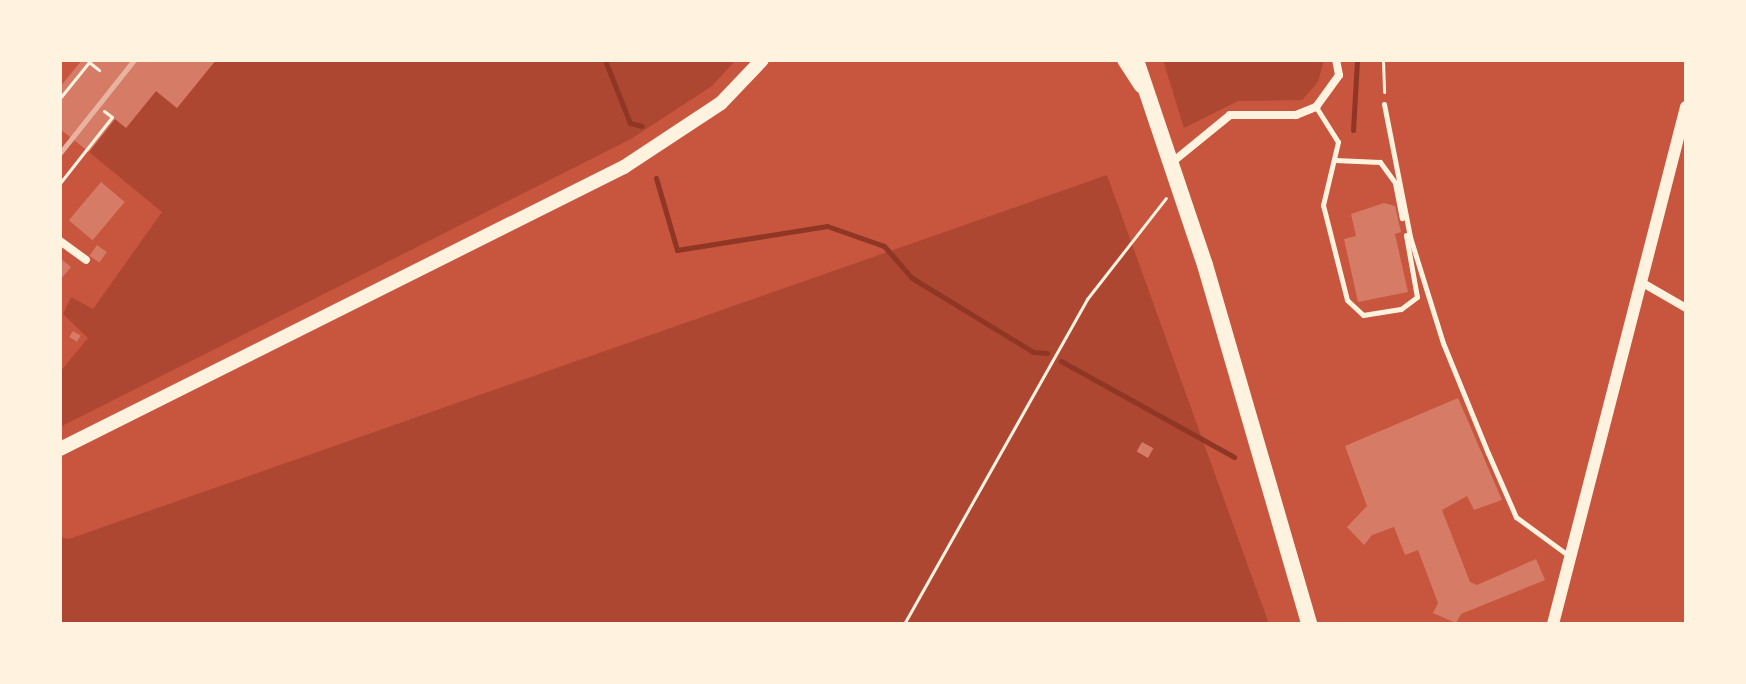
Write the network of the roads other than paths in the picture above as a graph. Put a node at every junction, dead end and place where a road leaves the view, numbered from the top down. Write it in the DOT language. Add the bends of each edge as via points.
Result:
graph roads {
  1 [pos="762,60"];
  2 [pos="1124,60"];
  3 [pos="1136,60"];
  4 [pos="1336,60"];
  5 [pos="1146,95"];
  6 [pos="1384,104"];
  7 [pos="1316,107"];
  8 [pos="1686,107"];
  9 [pos="1335,160"];
  10 [pos="1169,165"];
  11 [pos="60,241"];
  12 [pos="86,260"];
  13 [pos="1641,282"];
  14 [pos="1686,308"];
  15 [pos="60,449"];
  16 [pos="1569,556"];
  17 [pos="1309,624"];
  18 [pos="1553,624"];
  1 -- 15 [label="main road" via="721,103 624,167"];
  2 -- 5 [label="main road"];
  3 -- 5 [label="main road"];
  4 -- 7 [label="street" via="1339,75"];
  5 -- 10 [label="main road"];
  6 -- 16 [label="lane" via="1410,237 1443,343 1488,453 1516,517"];
  7 -- 9 [label="lane" via="1338,142"];
  7 -- 10 [label="street" via="1296,115 1230,115"];
  8 -- 13 [label="street"];
  9 -- 9 [label="lane" via="1323,205 1347,300 1363,315 1401,309 1417,297 1395,183 1380,162"];
  10 -- 17 [label="main road" via="1205,265"];
  11 -- 12 [label="street"];
  13 -- 14 [label="street"];
  13 -- 16 [label="street"];
  16 -- 18 [label="street"];
}
